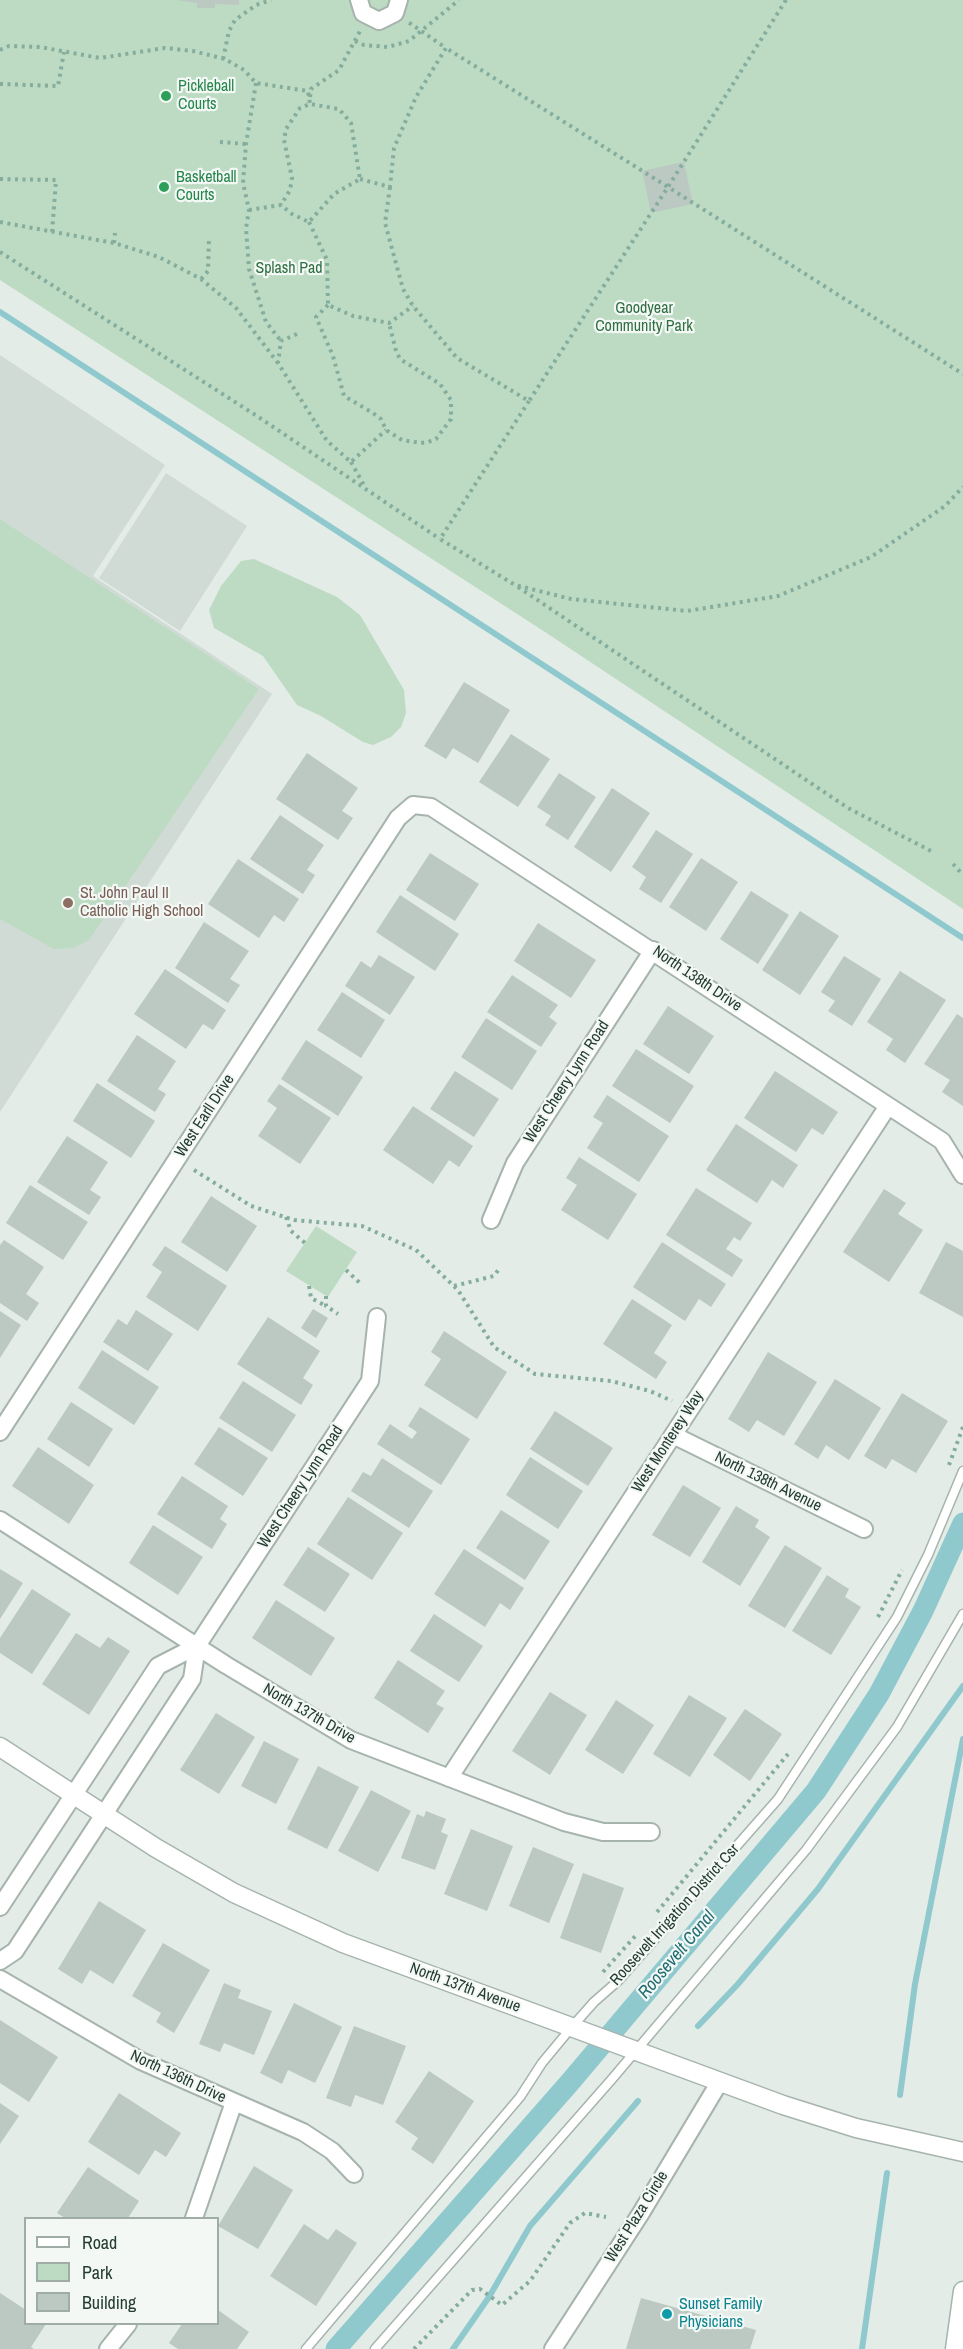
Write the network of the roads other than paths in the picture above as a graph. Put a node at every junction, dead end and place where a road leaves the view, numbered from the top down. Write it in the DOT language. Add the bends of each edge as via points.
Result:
graph roads {
  1 [pos="359,0"];
  2 [pos="397,7"];
  3 [pos="413,805"];
  4 [pos="653,950"];
  5 [pos="888,1106"];
  6 [pos="963,1175"];
  7 [pos="491,1220"];
  8 [pos="377,1317"];
  9 [pos="0,1432"];
  10 [pos="673,1435"];
  11 [pos="963,1471"];
  12 [pos="0,1520"];
  13 [pos="864,1529"];
  14 [pos="963,1614"];
  15 [pos="196,1646"];
  16 [pos="0,1747"];
  17 [pos="449,1778"];
  18 [pos="74,1795"];
  19 [pos="104,1815"];
  20 [pos="651,1832"];
  21 [pos="0,1907"];
  22 [pos="0,1961"];
  23 [pos="0,1978"];
  24 [pos="575,2029"];
  25 [pos="629,2049"];
  26 [pos="719,2083"];
  27 [pos="234,2102"];
  28 [pos="963,2152"];
  29 [pos="354,2174"];
  30 [pos="194,2217"];
  31 [pos="963,2291"];
  32 [pos="127,2325"];
  33 [pos="108,2349"];
  34 [pos="306,2349"];
  35 [pos="375,2349"];
  36 [pos="553,2349"];
  37 [pos="955,2349"];
  1 -- 2 [label="street" via="368,18 385,20"];
  3 -- 4 [label="street, North 138th Drive" via="430,807"];
  3 -- 9 [label="street, West Earll Drive" via="398,818"];
  4 -- 5 [label="street, North 138th Drive"];
  4 -- 7 [label="street, West Cheery Lynn Road" via="515,1163"];
  5 -- 6 [label="street, North 138th Drive" via="942,1141"];
  5 -- 10 [label="street, West Monterey Way"];
  8 -- 15 [label="street, West Cheery Lynn Road" via="369,1381"];
  10 -- 13 [label="street, North 138th Avenue"];
  10 -- 17 [label="street, West Monterey Way"];
  11 -- 24 [label="lane, Roosevelt Irrigation District Csr" via="897,1617 778,1799 618,1981 594,2002"];
  12 -- 15 [label="street, North 137th Drive"];
  14 -- 25 [label="lane" via="897,1727 806,1850"];
  15 -- 17 [label="street, North 137th Drive" via="351,1740"];
  15 -- 18 [label="street, West Cheery Lynn Road" via="158,1666"];
  15 -- 19 [label="street, West Cheery Lynn Road" via="192,1680"];
  16 -- 18 [label="street, North 137th Avenue"];
  17 -- 20 [label="street, North 137th Drive" via="564,1822 603,1832"];
  18 -- 19 [label="street, North 137th Avenue"];
  18 -- 21 [label="street, West Cheery Lynn Road"];
  19 -- 22 [label="street, West Cheery Lynn Road" via="15,1951"];
  19 -- 24 [label="street, North 137th Avenue" via="234,1893 287,1919"];
  23 -- 27 [label="street, North 136th Drive" via="141,2061"];
  24 -- 25 [label="street, North 137th Avenue"];
  24 -- 34 [label="lane, Roosevelt Irrigation District Csr" via="542,2063 520,2097"];
  25 -- 26 [label="street, North 137th Avenue"];
  25 -- 35 [label="lane"];
  26 -- 28 [label="street, North 137th Avenue" via="873,2132"];
  26 -- 36 [label="street, West Plaza Circle"];
  27 -- 29 [label="street, North 136th Drive" via="318,2140"];
  27 -- 30 [label="street"];
  31 -- 37 [label="street"];
  32 -- 33 [label="street"];
}
